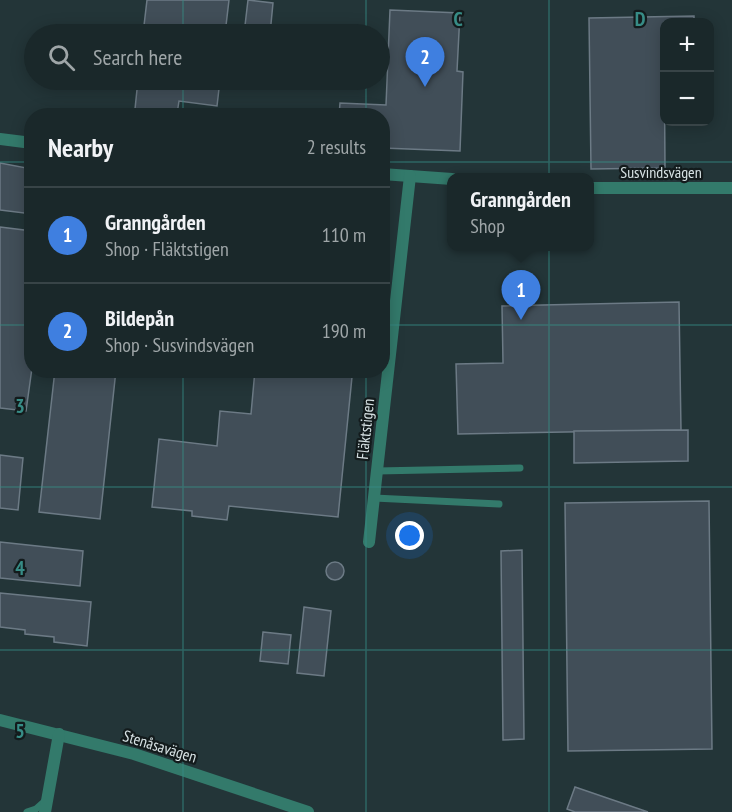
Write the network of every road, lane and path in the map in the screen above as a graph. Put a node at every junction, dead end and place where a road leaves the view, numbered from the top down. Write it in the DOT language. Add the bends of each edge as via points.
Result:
graph roads {
  1 [pos="0,139"];
  2 [pos="24,142"];
  3 [pos="390,175"];
  4 [pos="410,176"];
  5 [pos="447,179"];
  6 [pos="732,188"];
  7 [pos="594,189"];
  8 [pos="390,355"];
  9 [pos="387,378"];
  10 [pos="520,468"];
  11 [pos="377,471"];
  12 [pos="374,498"];
  13 [pos="499,504"];
  14 [pos="369,542"];
  15 [pos="0,720"];
  16 [pos="59,734"];
  17 [pos="47,798"];
  18 [pos="27,812"];
  19 [pos="45,812"];
  20 [pos="308,812"];
  1 -- 2 [label="street"];
  3 -- 4 [label="street"];
  4 -- 5 [label="street"];
  4 -- 8 [label="street, Fläktstigen"];
  6 -- 7 [label="street, Susvindsvägen"];
  9 -- 11 [label="street, Fläktstigen"];
  10 -- 11 [label="lane"];
  11 -- 12 [label="street, Fläktstigen"];
  12 -- 13 [label="lane"];
  12 -- 14 [label="street, Fläktstigen"];
  15 -- 16 [label="street, Stenåsavägen"];
  16 -- 17 [label="street"];
  16 -- 20 [label="street, Stenåsavägen" via="220,781"];
  17 -- 18 [label="lane"];
  17 -- 19 [label="street"];
}
